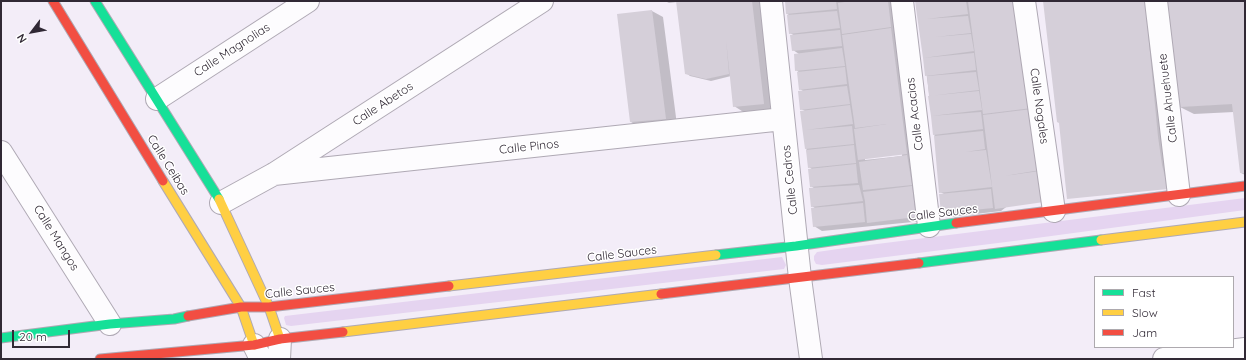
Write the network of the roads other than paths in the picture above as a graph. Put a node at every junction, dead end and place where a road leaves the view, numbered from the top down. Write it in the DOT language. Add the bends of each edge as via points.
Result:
graph roads {
  1 [pos="53,1"];
  2 [pos="95,1"];
  3 [pos="308,1"];
  4 [pos="542,1"];
  5 [pos="771,1"];
  6 [pos="902,1"];
  7 [pos="1024,1"];
  8 [pos="1156,1"];
  9 [pos="157,98"];
  10 [pos="783,120"];
  11 [pos="1,152"];
  12 [pos="274,174"];
  13 [pos="1245,186"];
  14 [pos="1179,195"];
  15 [pos="221,203"];
  16 [pos="1054,211"];
  17 [pos="1245,222"];
  18 [pos="929,226"];
  19 [pos="796,246"];
  20 [pos="800,278"];
  21 [pos="241,307"];
  22 [pos="269,307"];
  23 [pos="110,324"];
  24 [pos="1,338"];
  25 [pos="279,349"];
  26 [pos="1245,349"];
  27 [pos="258,352"];
  28 [pos="100,359"];
  29 [pos="811,359"];
  30 [pos="1164,359"];
  1 -- 21 [label="street, Calle Ceibas"];
  2 -- 9 [label="street, Calle Ceibas"];
  3 -- 9 [label="street, Calle Magnolias"];
  4 -- 12 [label="street, Calle Abetos"];
  5 -- 10 [label="street, Calle Cedros"];
  6 -- 18 [label="street, Calle Acacias"];
  7 -- 16 [label="street, Calle Nogales"];
  8 -- 14 [label="street, Calle Ahuehuete"];
  9 -- 15 [label="street, Calle Ceibas"];
  10 -- 12 [label="street, Calle Pinos"];
  10 -- 19 [label="street, Calle Cedros"];
  11 -- 23 [label="street, Calle Mangos"];
  12 -- 15 [label="street, Calle Abetos"];
  13 -- 14 [label="street, Calle Sauces"];
  14 -- 16 [label="street, Calle Sauces"];
  15 -- 22 [label="street, Calle Ceibas"];
  16 -- 18 [label="street, Calle Sauces"];
  17 -- 20 [label="street"];
  18 -- 19 [label="street, Calle Sauces"];
  19 -- 20 [label="street, Calle Cedros"];
  19 -- 22 [label="street, Calle Sauces"];
  20 -- 25 [label="street"];
  20 -- 29 [label="street, Calle Cedros"];
  21 -- 22 [label="street, Calle Sauces"];
  21 -- 23 [label="street, Calle Sauces" via="174,319"];
  21 -- 27 [label="street, Calle Ceibas"];
  22 -- 25 [label="street, Calle Ceibas"];
  23 -- 24 [label="street, Calle Sauces"];
  25 -- 27 [label="street"];
  26 -- 30 [label="street"];
  27 -- 28 [label="street"];
}
